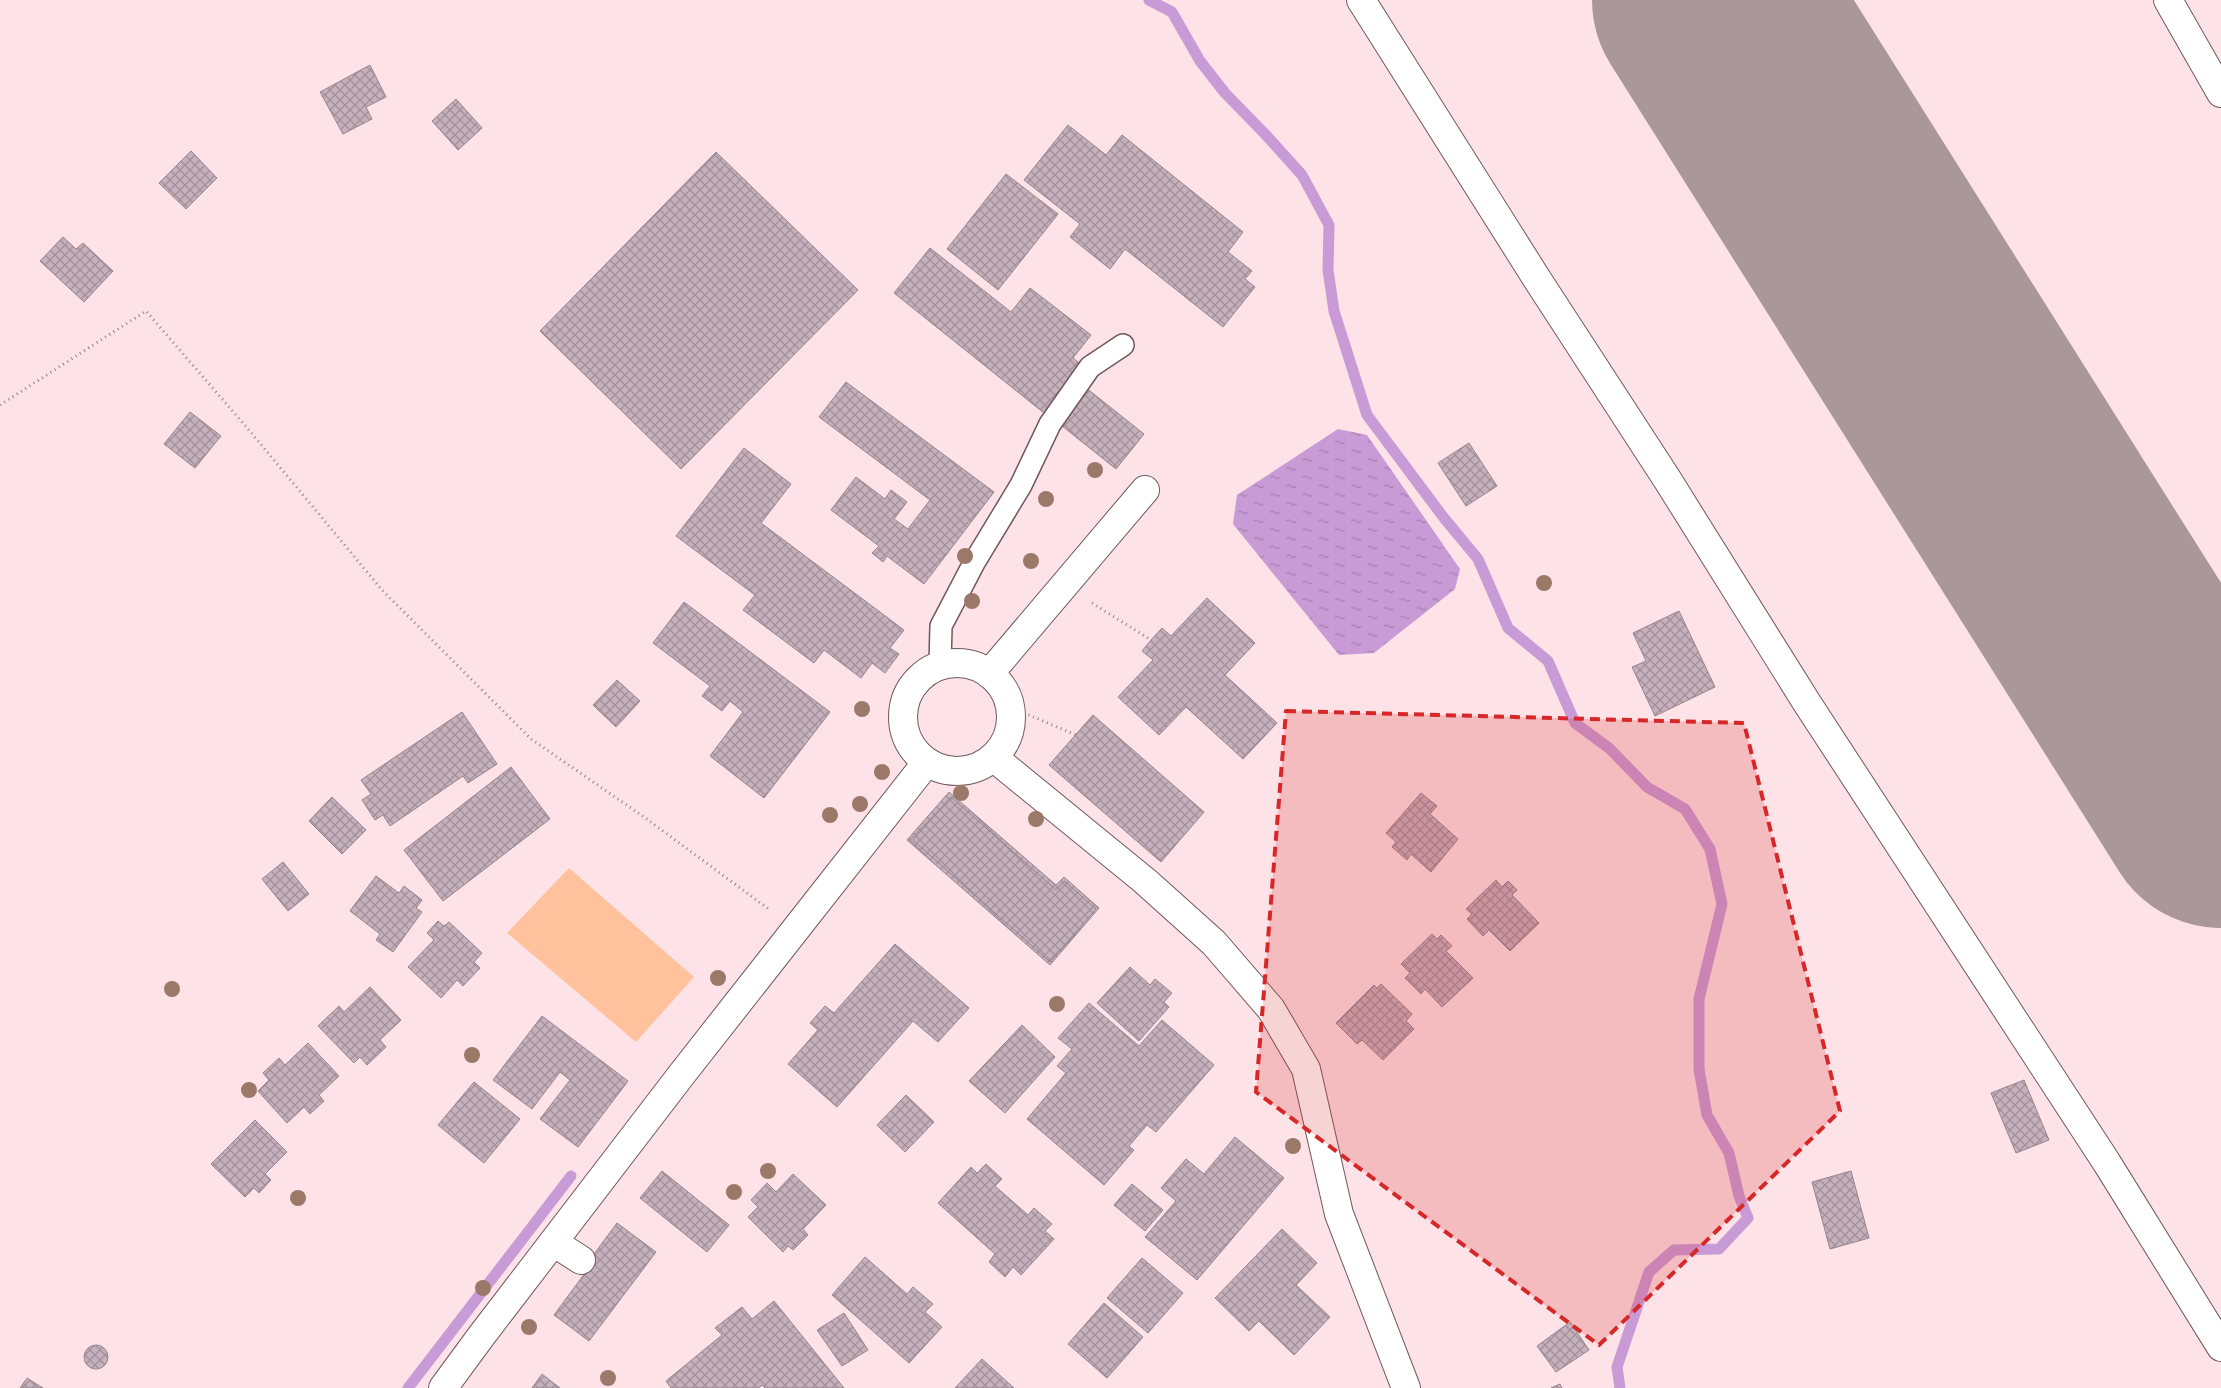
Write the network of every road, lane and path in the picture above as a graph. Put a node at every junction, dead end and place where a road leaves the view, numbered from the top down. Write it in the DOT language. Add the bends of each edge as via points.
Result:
graph roads {
  1 [pos="1361,0"];
  2 [pos="2168,0"];
  3 [pos="2221,93"];
  4 [pos="1123,345"];
  5 [pos="0,405"];
  6 [pos="1144,490"];
  7 [pos="1063,586"];
  8 [pos="1152,640"];
  9 [pos="940,665"];
  10 [pos="989,674"];
  11 [pos="1010,707"];
  12 [pos="1076,735"];
  13 [pos="993,757"];
  14 [pos="927,762"];
  15 [pos="797,930"];
  16 [pos="553,1242"];
  17 [pos="581,1260"];
  18 [pos="2221,1346"];
  19 [pos="443,1388"];
  20 [pos="1406,1388"];
  1 -- 18 [label="street" via="1668,479 1807,704 2107,1163"];
  2 -- 3 [label="street"];
  4 -- 9 [label="lane" via="1090,367 1050,424 1020,485 974,561 941,626"];
  5 -- 15 [label="path" via="146,311 382,590 531,739 644,817"];
  6 -- 7 [label="street"];
  7 -- 8 [label="path"];
  7 -- 10 [label="street"];
  9 -- 10 [label="street" via="957,662 976,666"];
  9 -- 14 [label="street" via="924,673 904,701 902,718 906,736 914,751"];
  10 -- 11 [label="street" via="1004,689"];
  11 -- 12 [label="path"];
  11 -- 13 [label="street" via="1008,734"];
  13 -- 14 [label="street" via="961,771"];
  13 -- 20 [label="street" via="1145,881 1207,937 1272,1009 1306,1069 1339,1214"];
  14 -- 15 [label="street"];
  15 -- 16 [label="street"];
  16 -- 17 [label="street"];
  16 -- 19 [label="street"];
}
